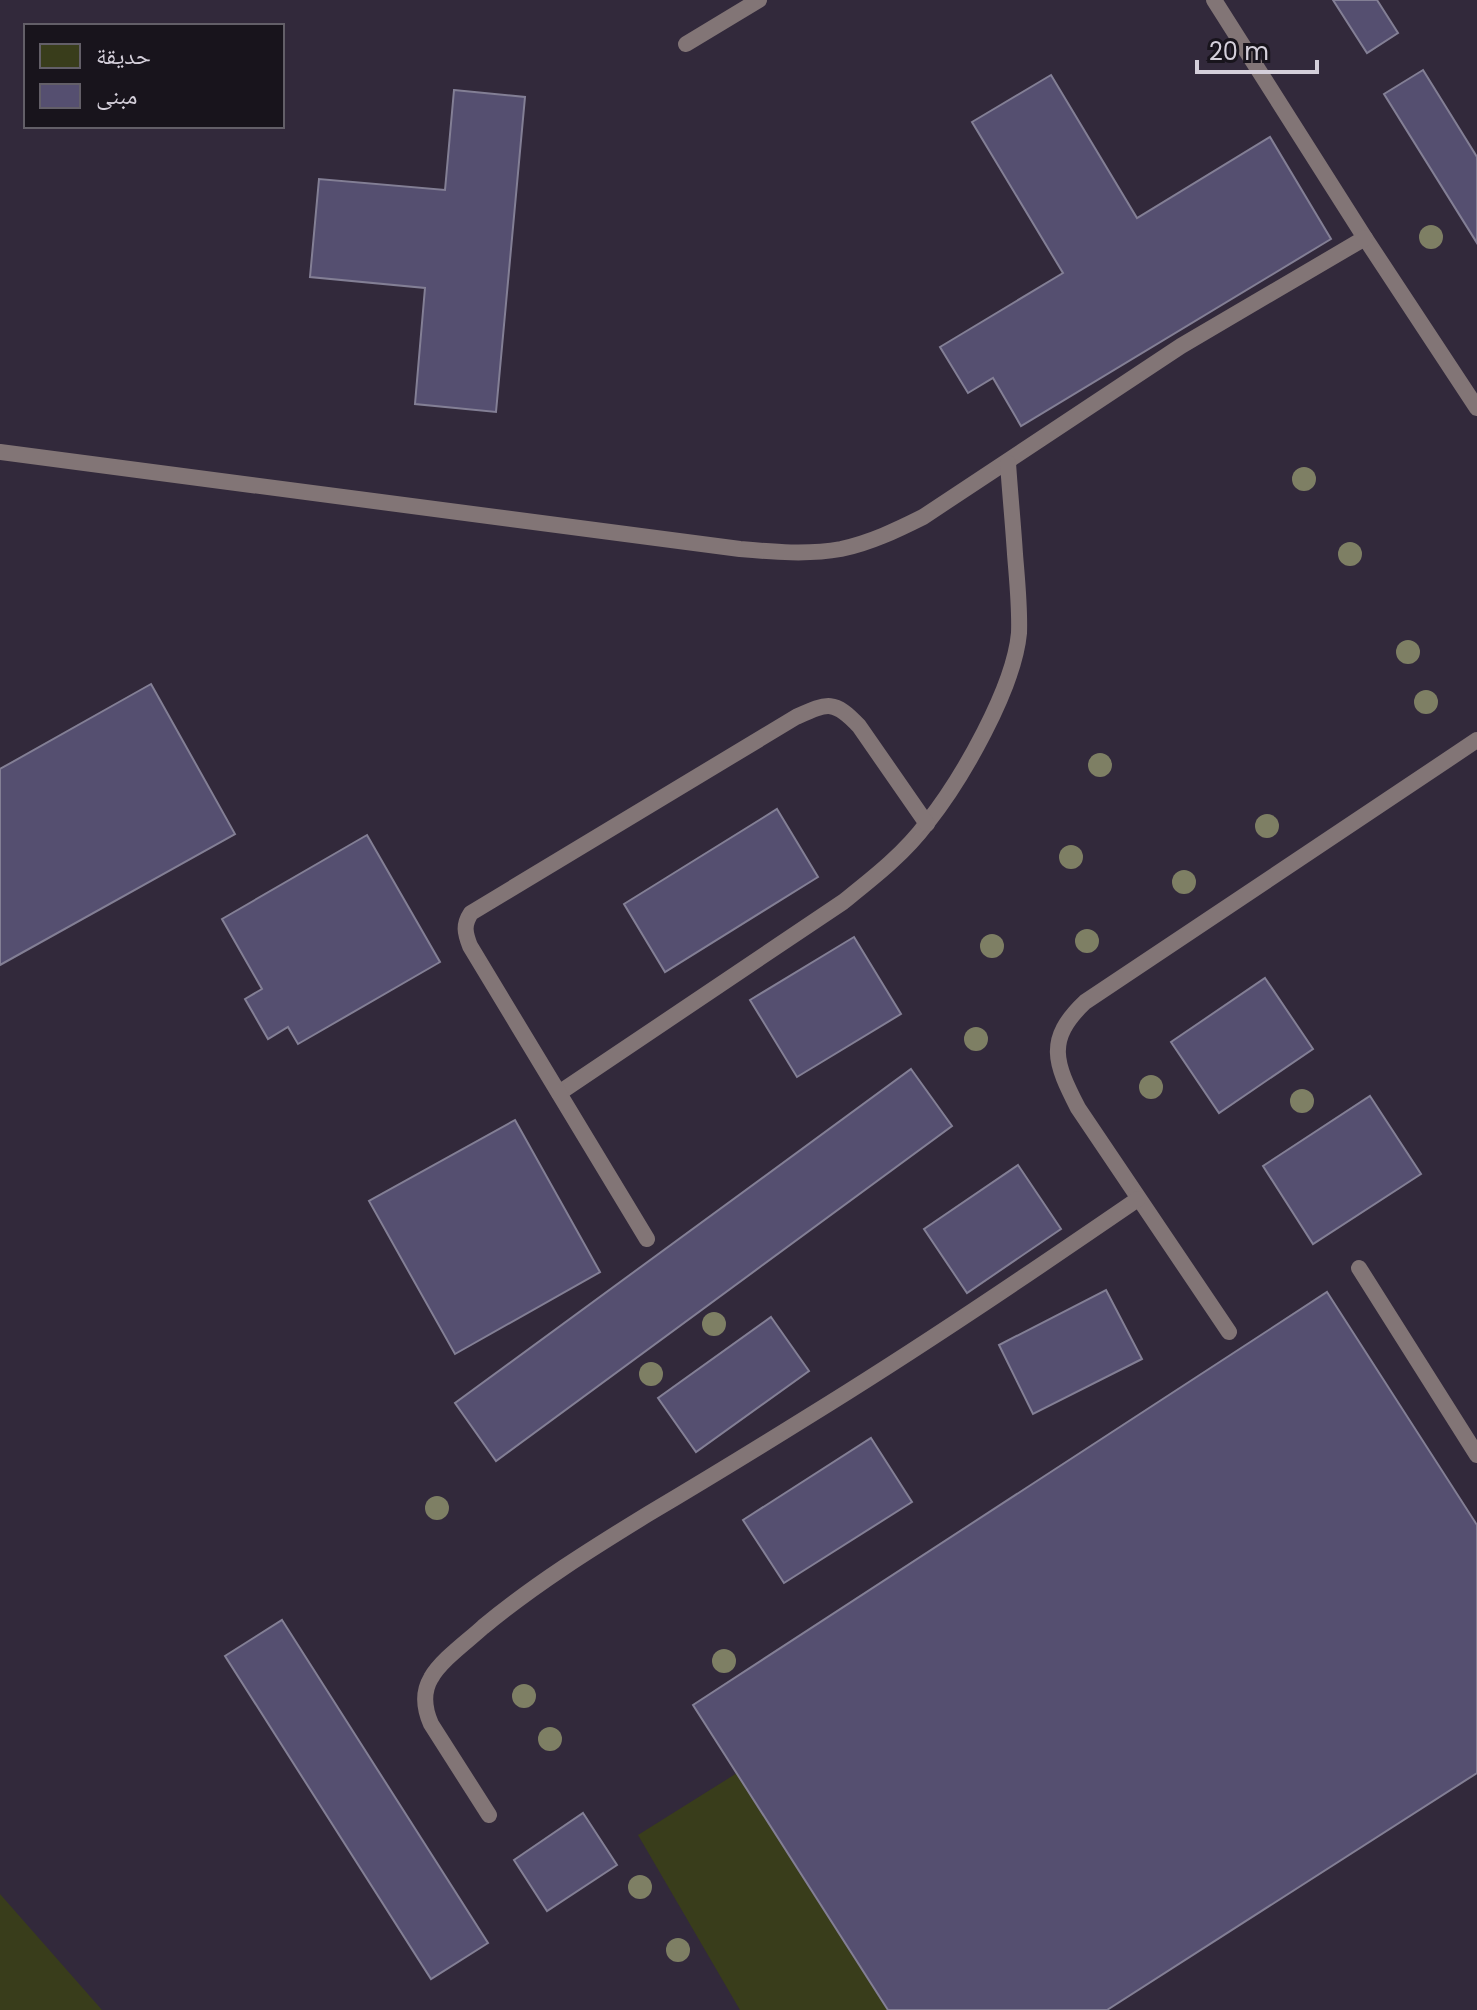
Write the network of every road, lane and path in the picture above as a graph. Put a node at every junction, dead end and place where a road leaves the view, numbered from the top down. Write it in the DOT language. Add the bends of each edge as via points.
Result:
graph roads {
  1 [pos="759,0"];
  2 [pos="1214,0"];
  3 [pos="686,44"];
  4 [pos="1365,238"];
  5 [pos="1477,408"];
  6 [pos="0,452"];
  7 [pos="1008,463"];
  8 [pos="1477,740"];
  9 [pos="927,824"];
  10 [pos="559,1093"];
  11 [pos="1138,1199"];
  12 [pos="647,1239"];
  13 [pos="1359,1268"];
  14 [pos="1229,1332"];
  15 [pos="1477,1455"];
  16 [pos="489,1815"];
  1 -- 3 [label="lane"];
  2 -- 4 [label="lane"];
  4 -- 5 [label="lane"];
  4 -- 7 [label="lane" via="1181,346"];
  6 -- 7 [label="lane" via="794,553 840,549 882,537"];
  7 -- 9 [label="lane" via="1019,634 993,714"];
  8 -- 11 [label="lane" via="1069,1017 1059,1036 1065,1084"];
  9 -- 10 [label="lane" via="886,868 843,902"];
  9 -- 10 [label="lane" via="845,711 831,705 815,708 471,913 465,923 470,946"];
  10 -- 12 [label="lane"];
  11 -- 14 [label="lane"];
  11 -- 16 [label="lane" via="941,1332 600,1543 509,1606 444,1663 425,1690 425,1708"];
  13 -- 15 [label="lane"];
}
